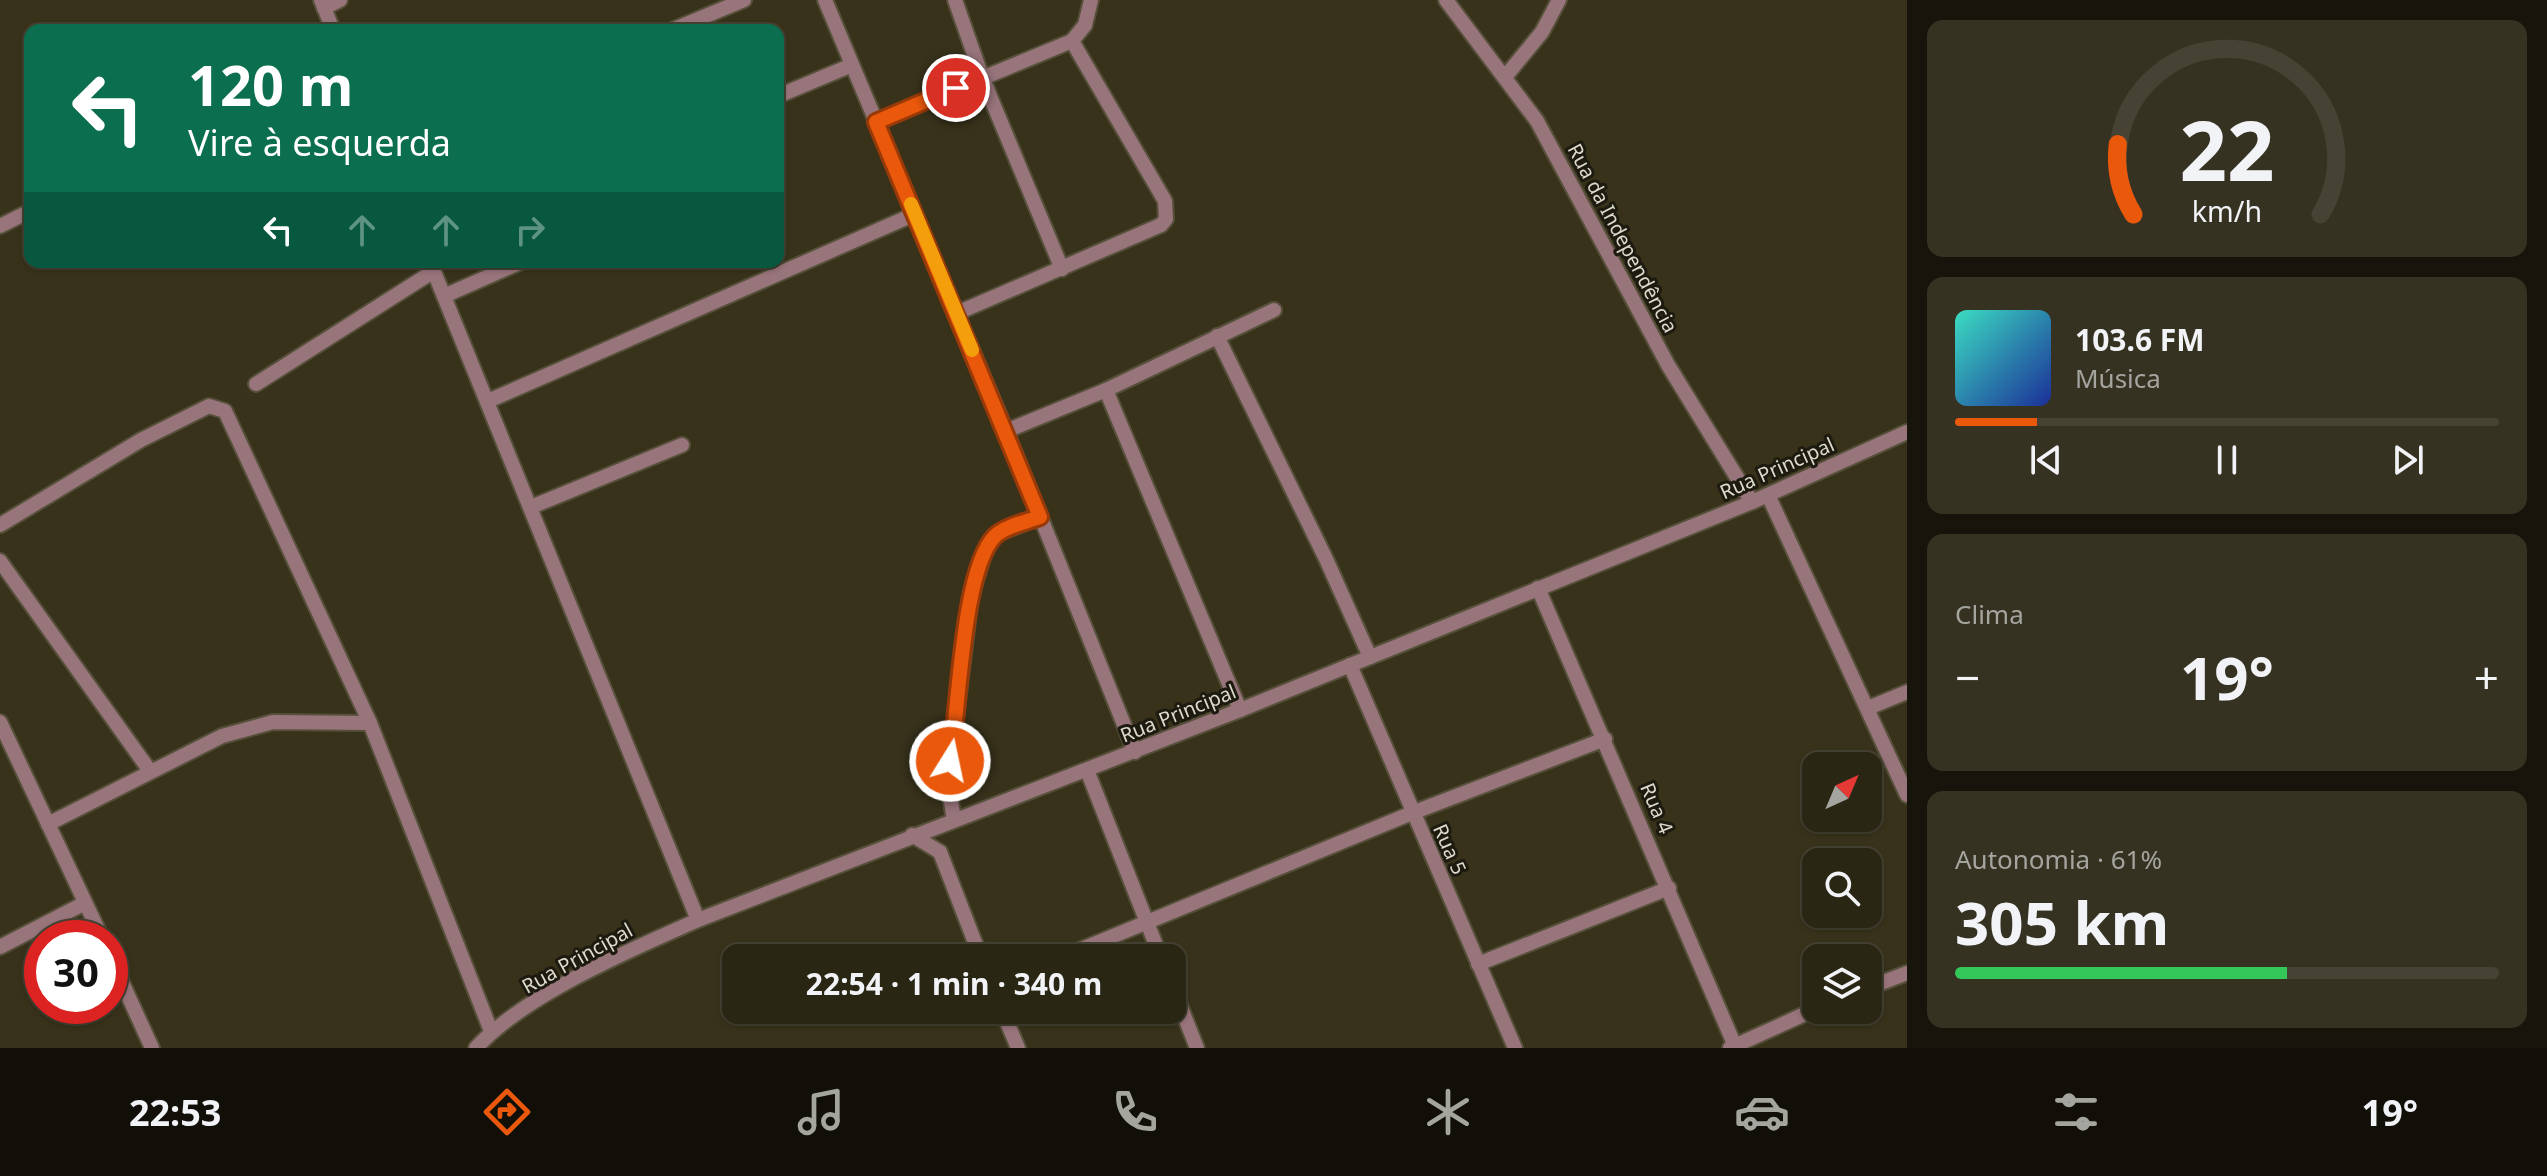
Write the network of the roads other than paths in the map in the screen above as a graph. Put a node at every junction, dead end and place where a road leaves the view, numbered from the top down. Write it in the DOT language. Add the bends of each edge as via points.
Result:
graph roads {
  1 [pos="340,0"];
  2 [pos="744,0"];
  3 [pos="825,0"];
  4 [pos="955,0"];
  5 [pos="1446,0"];
  6 [pos="1559,0"];
  7 [pos="322,4"];
  8 [pos="1087,4"];
  9 [pos="330,24"];
  10 [pos="686,24"];
  11 [pos="1072,41"];
  12 [pos="852,65"];
  13 [pos="982,77"];
  14 [pos="1505,77"];
  15 [pos="784,93"];
  16 [pos="876,122"];
  17 [pos="24,214"];
  18 [pos="915,214"];
  19 [pos="0,226"];
  20 [pos="429,268"];
  21 [pos="433,268"];
  22 [pos="507,268"];
  23 [pos="1062,269"];
  24 [pos="444,296"];
  25 [pos="1274,310"];
  26 [pos="957,313"];
  27 [pos="1217,336"];
  28 [pos="256,384"];
  29 [pos="1106,390"];
  30 [pos="488,401"];
  31 [pos="1006,431"];
  32 [pos="1907,432"];
  33 [pos="682,445"];
  34 [pos="1768,495"];
  35 [pos="1752,502"];
  36 [pos="531,507"];
  37 [pos="1040,517"];
  38 [pos="0,525"];
  39 [pos="0,561"];
  40 [pos="1538,588"];
  41 [pos="1370,657"];
  42 [pos="1350,665"];
  43 [pos="1907,692"];
  44 [pos="1868,708"];
  45 [pos="1240,710"];
  46 [pos="0,722"];
  47 [pos="370,723"];
  48 [pos="1605,739"];
  49 [pos="1135,752"];
  50 [pos="1087,770"];
  51 [pos="150,771"];
  52 [pos="1907,795"];
  53 [pos="1412,813"];
  54 [pos="949,822"];
  55 [pos="48,824"];
  56 [pos="912,835"];
  57 [pos="940,852"];
  58 [pos="1669,888"];
  59 [pos="85,903"];
  60 [pos="93,920"];
  61 [pos="698,920"];
  62 [pos="1147,922"];
  63 [pos="976,944"];
  64 [pos="1094,944"];
  65 [pos="1156,944"];
  66 [pos="0,947"];
  67 [pos="1478,964"];
  68 [pos="1907,973"];
  69 [pos="1882,983"];
  70 [pos="128,995"];
  71 [pos="1802,1015"];
  72 [pos="1186,1020"];
  73 [pos="1008,1024"];
  74 [pos="491,1031"];
  75 [pos="1733,1047"];
  76 [pos="152,1048"];
  77 [pos="476,1048"];
  78 [pos="1018,1048"];
  79 [pos="1197,1048"];
  80 [pos="1515,1048"];
  1 -- 7 [label="street"];
  2 -- 10 [label="street"];
  3 -- 12 [label="street"];
  4 -- 13 [label="street"];
  5 -- 14 [label="street, Rua da Independência"];
  6 -- 14 [label="street" via="1542,32"];
  7 -- 9 [label="street"];
  8 -- 11 [label="street" via="1085,25"];
  11 -- 13 [label="street"];
  11 -- 23 [label="street" via="1168,212 1161,225"];
  12 -- 15 [label="street"];
  12 -- 16 [label="street"];
  13 -- 16 [label="street"];
  13 -- 23 [label="street"];
  14 -- 35 [label="street, Rua da Independência" via="1537,121 1668,365"];
  16 -- 18 [label="street"];
  17 -- 19 [label="street"];
  18 -- 26 [label="street"];
  18 -- 30 [label="street"];
  20 -- 28 [label="street"];
  21 -- 24 [label="street"];
  22 -- 24 [label="street"];
  23 -- 26 [label="street"];
  24 -- 30 [label="street"];
  25 -- 27 [label="street"];
  26 -- 31 [label="street"];
  27 -- 29 [label="street"];
  27 -- 41 [label="street"];
  29 -- 31 [label="street"];
  29 -- 45 [label="street"];
  30 -- 36 [label="street"];
  31 -- 37 [label="street"];
  32 -- 34 [label="street, Rua Principal"];
  33 -- 36 [label="street"];
  34 -- 35 [label="street, Rua Principal"];
  34 -- 44 [label="street"];
  35 -- 40 [label="street, Rua Principal"];
  36 -- 61 [label="street"];
  37 -- 49 [label="street"];
  37 -- 54 [label="street" via="997,534 980,563 950,761"];
  38 -- 47 [label="street" via="141,440 209,406 218,407 225,411"];
  39 -- 51 [label="street"];
  40 -- 41 [label="street, Rua Principal"];
  40 -- 48 [label="street, Rua 4"];
  41 -- 42 [label="street, Rua Principal"];
  42 -- 45 [label="street, Rua Principal"];
  42 -- 53 [label="street, Rua 5"];
  43 -- 44 [label="street"];
  44 -- 52 [label="street"];
  45 -- 49 [label="street, Rua Principal"];
  46 -- 55 [label="street"];
  47 -- 51 [label="street" via="273,722 222,736"];
  47 -- 74 [label="street"];
  48 -- 53 [label="street"];
  48 -- 58 [label="street, Rua 4"];
  49 -- 50 [label="street, Rua Principal"];
  50 -- 54 [label="street, Rua Principal"];
  50 -- 62 [label="street"];
  51 -- 55 [label="street"];
  53 -- 62 [label="street"];
  53 -- 67 [label="street, Rua 5"];
  54 -- 56 [label="street, Rua Principal"];
  54 -- 57 [label="street"];
  55 -- 59 [label="street"];
  56 -- 57 [label="street"];
  56 -- 61 [label="street, Rua Principal"];
  57 -- 63 [label="street"];
  58 -- 67 [label="street"];
  58 -- 75 [label="street, Rua 4"];
  59 -- 60 [label="street"];
  59 -- 66 [label="street"];
  61 -- 74 [label="street, Rua Principal" via="627,951"];
  62 -- 64 [label="street"];
  62 -- 65 [label="street"];
  67 -- 80 [label="street, Rua 5"];
  68 -- 69 [label="street"];
  70 -- 76 [label="street"];
  71 -- 75 [label="street"];
  72 -- 79 [label="street"];
  73 -- 78 [label="street"];
  74 -- 77 [label="street, Rua Principal"];
}
